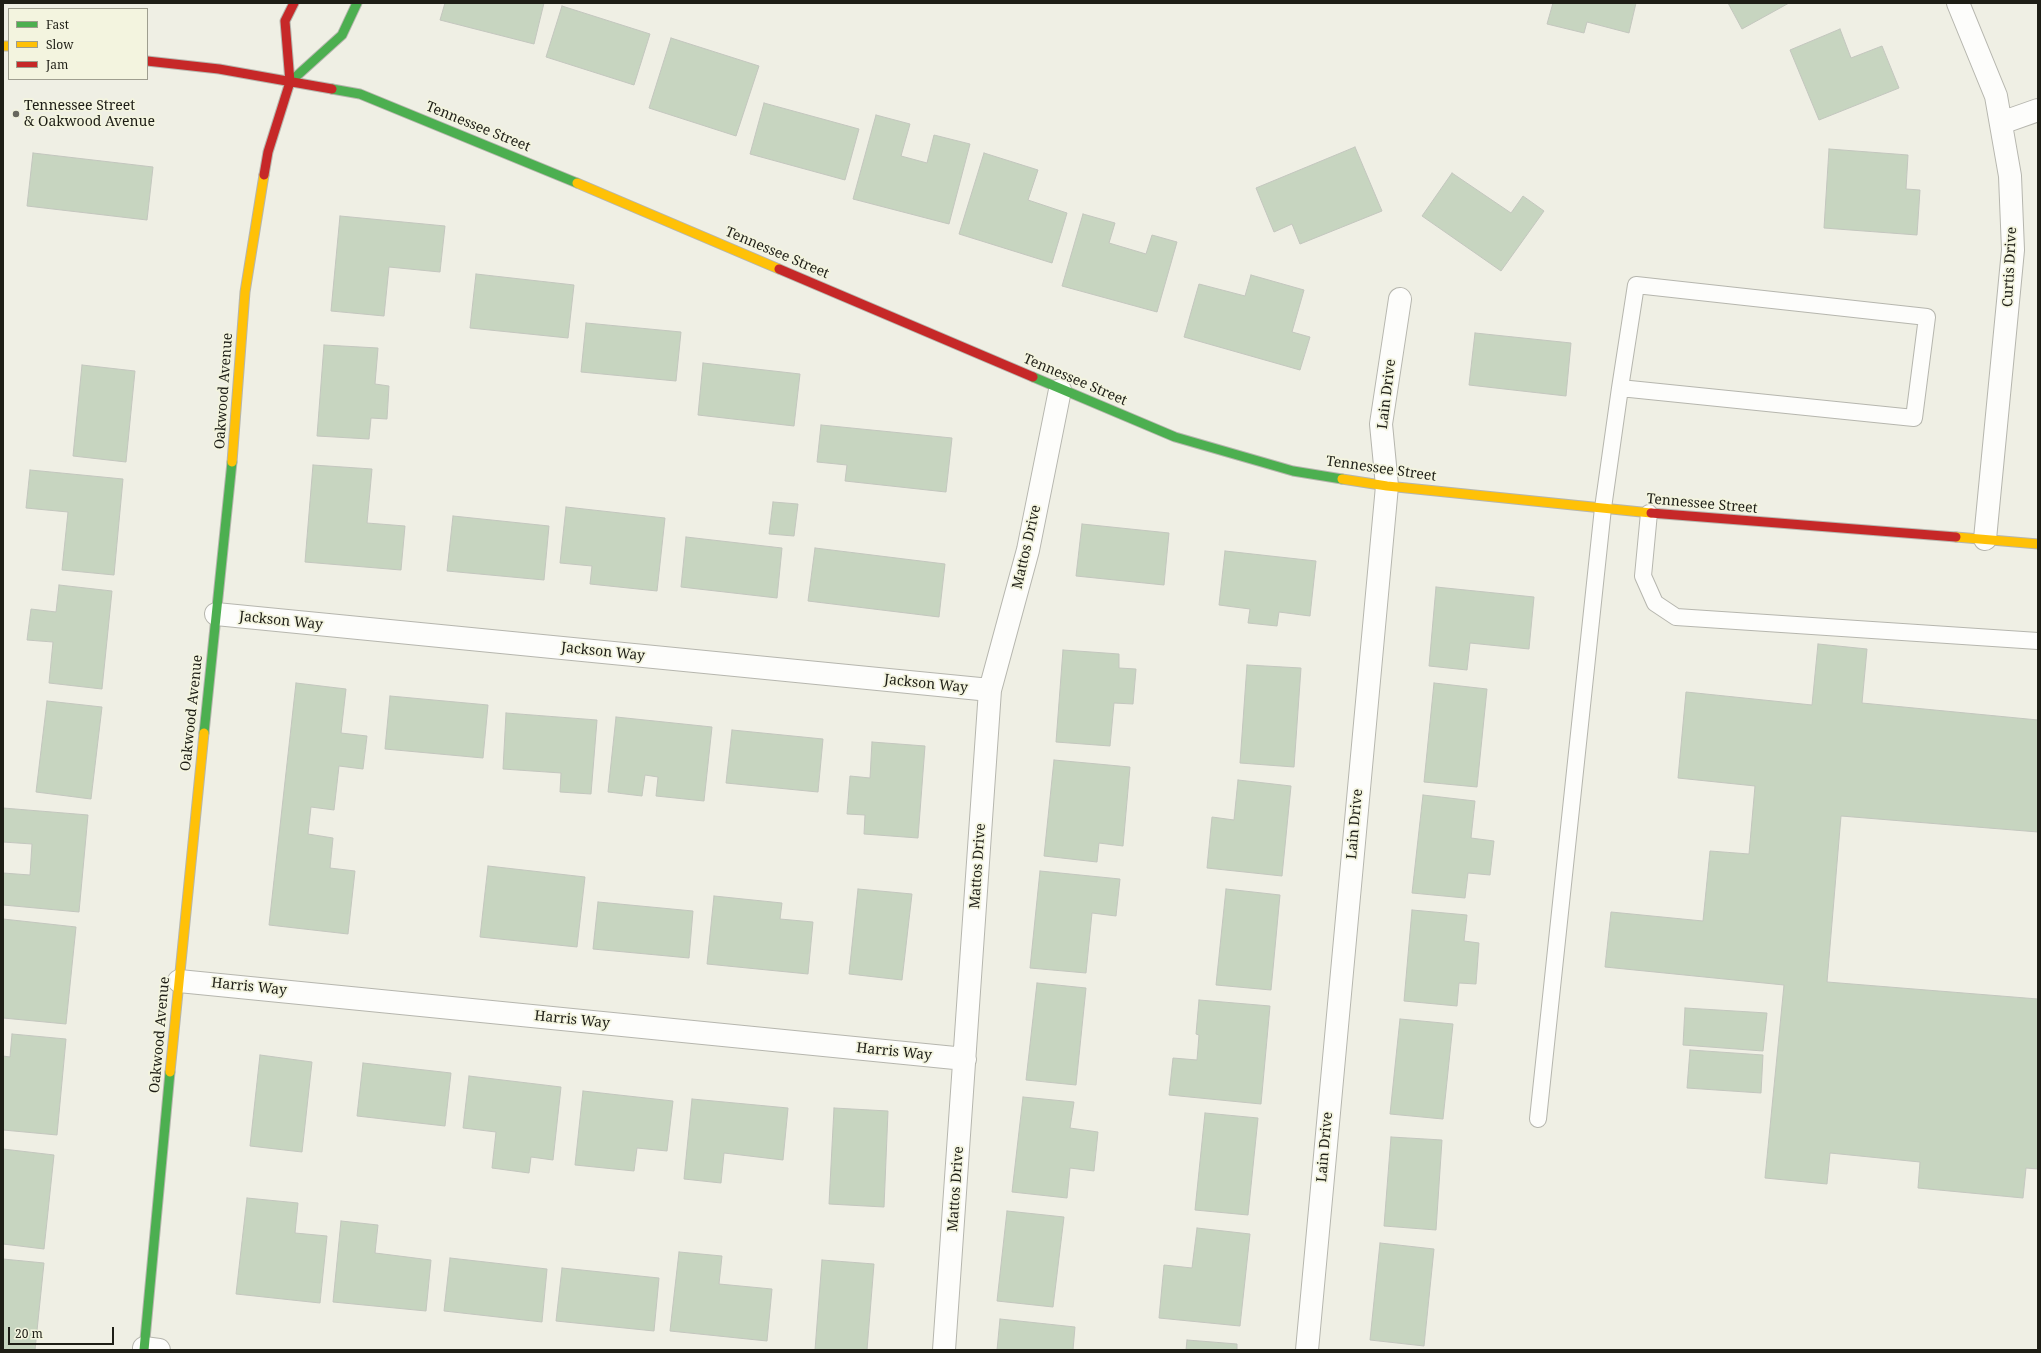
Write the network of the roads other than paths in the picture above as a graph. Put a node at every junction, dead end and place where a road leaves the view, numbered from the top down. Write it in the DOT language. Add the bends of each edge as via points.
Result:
graph roads {
  1 [pos="294,3"];
  2 [pos="357,3"];
  3 [pos="1958,3"];
  4 [pos="148,61"];
  5 [pos="290,82"];
  6 [pos="2038,110"];
  7 [pos="2001,123"];
  8 [pos="1400,299"];
  9 [pos="1620,388"];
  10 [pos="1060,390"];
  11 [pos="1387,486"];
  12 [pos="1603,508"];
  13 [pos="1649,514"];
  14 [pos="1985,539"];
  15 [pos="2038,544"];
  16 [pos="216,614"];
  17 [pos="2038,641"];
  18 [pos="990,690"];
  19 [pos="179,980"];
  20 [pos="965,1059"];
  21 [pos="1538,1119"];
  22 [pos="149,1350"];
  23 [pos="944,1350"];
  24 [pos="1307,1350"];
  1 -- 5 [label="main road, Oakwood Avenue" via="285,21"];
  2 -- 5 [label="main road" via="342,35"];
  3 -- 7 [label="street, Curtis Drive" via="1996,96"];
  4 -- 5 [label="main road, Tennessee Street" via="220,69"];
  5 -- 10 [label="main road, Tennessee Street" via="360,94 603,194"];
  5 -- 16 [label="main road, Oakwood Avenue" via="268,152 245,292 230,495"];
  6 -- 7 [label="street"];
  7 -- 14 [label="street, Curtis Drive" via="2010,176 2013,250"];
  8 -- 11 [label="street, Lain Drive" via="1381,424"];
  9 -- 9 [label="lane" via="1636,285 1926,317 1914,418"];
  9 -- 12 [label="lane"];
  10 -- 11 [label="main road, Tennessee Street" via="1174,437 1293,471"];
  10 -- 18 [label="street, Mattos Drive" via="1028,550"];
  11 -- 12 [label="main road, Tennessee Street"];
  11 -- 24 [label="street, Lain Drive"];
  12 -- 13 [label="main road, Tennessee Street"];
  12 -- 21 [label="lane"];
  13 -- 14 [label="main road, Tennessee Street"];
  13 -- 17 [label="lane" via="1643,576 1655,603 1676,617"];
  14 -- 15 [label="main road, Tennessee Street"];
  16 -- 18 [label="street, Jackson Way"];
  16 -- 19 [label="main road, Oakwood Avenue"];
  18 -- 20 [label="street, Mattos Drive"];
  19 -- 20 [label="street, Harris Way"];
  19 -- 22 [label="main road, Oakwood Avenue"];
  20 -- 23 [label="street, Mattos Drive"];
}
